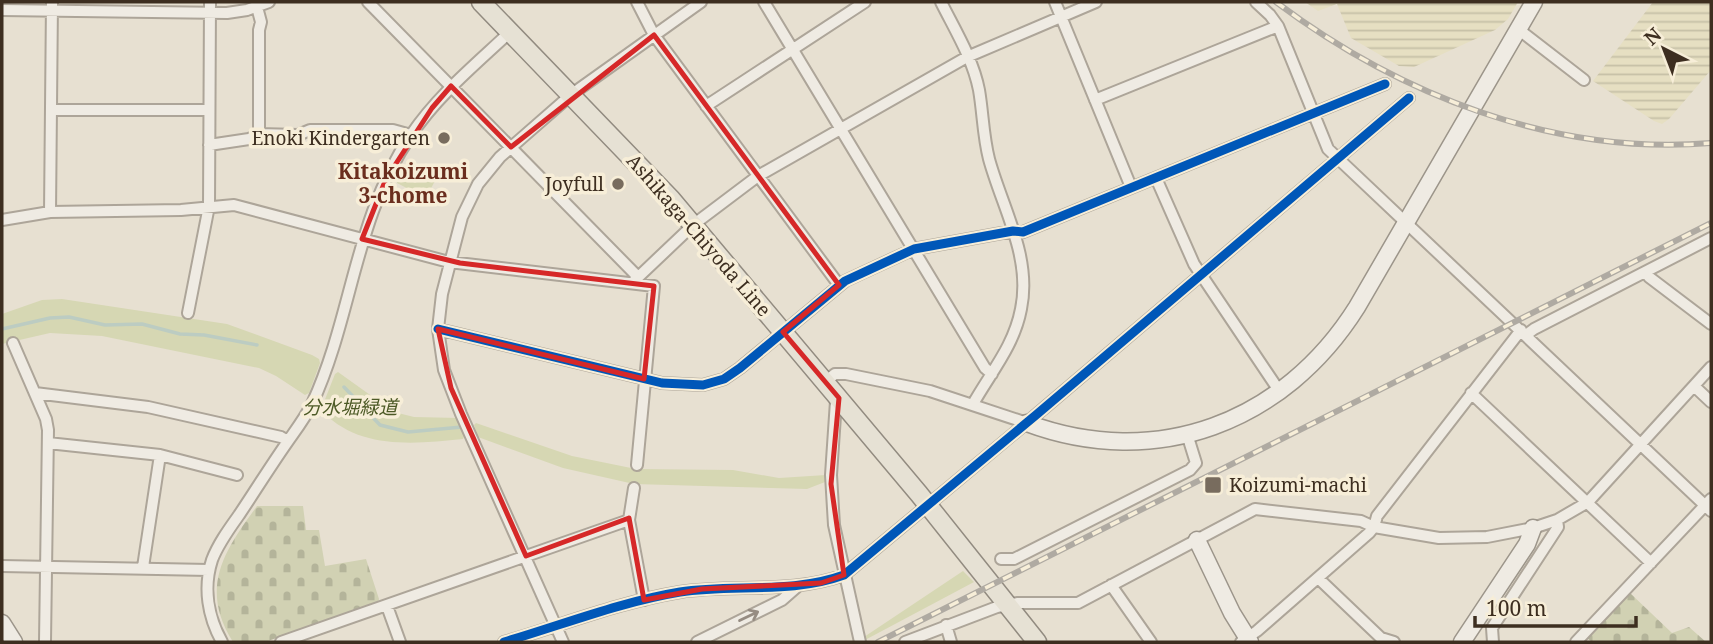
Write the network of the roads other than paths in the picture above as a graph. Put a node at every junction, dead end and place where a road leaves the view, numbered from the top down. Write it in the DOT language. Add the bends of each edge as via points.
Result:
graph roads {
  1 [pos="269,2"];
  2 [pos="368,2"];
  3 [pos="481,2"];
  4 [pos="637,2"];
  5 [pos="701,2"];
  6 [pos="764,2"];
  7 [pos="865,2"];
  8 [pos="942,2"];
  9 [pos="1055,2"];
  10 [pos="1096,2"];
  11 [pos="1256,2"];
  12 [pos="1534,2"];
  13 [pos="52,6"];
  14 [pos="210,7"];
  15 [pos="257,7"];
  16 [pos="2,10"];
  17 [pos="1061,17"];
  18 [pos="1278,26"];
  19 [pos="1518,29"];
  20 [pos="510,32"];
  21 [pos="654,35"];
  22 [pos="793,48"];
  23 [pos="967,57"];
  24 [pos="1584,80"];
  25 [pos="1385,84"];
  26 [pos="451,86"];
  27 [pos="572,94"];
  28 [pos="1409,98"];
  29 [pos="1095,100"];
  30 [pos="706,106"];
  31 [pos="52,110"];
  32 [pos="209,110"];
  33 [pos="1313,113"];
  34 [pos="842,129"];
  35 [pos="258,135"];
  36 [pos="411,135"];
  37 [pos="209,145"];
  38 [pos="511,147"];
  39 [pos="1337,158"];
  40 [pos="758,176"];
  41 [pos="1156,177"];
  42 [pos="1131,187"];
  43 [pos="209,206"];
  44 [pos="50,212"];
  45 [pos="2,220"];
  46 [pos="1405,223"];
  47 [pos="693,225"];
  48 [pos="1013,231"];
  49 [pos="1711,238"];
  50 [pos="362,239"];
  51 [pos="914,249"];
  52 [pos="449,262"];
  53 [pos="1646,272"];
  54 [pos="1201,274"];
  55 [pos="635,280"];
  56 [pos="839,285"];
  57 [pos="188,313"];
  58 [pos="1711,324"];
  59 [pos="438,329"];
  60 [pos="783,332"];
  61 [pos="1524,333"];
  62 [pos="13,343"];
  63 [pos="1711,367"];
  64 [pos="992,374"];
  65 [pos="644,379"];
  66 [pos="826,381"];
  67 [pos="1694,386"];
  68 [pos="1280,392"];
  69 [pos="35,393"];
  70 [pos="1471,393"];
  71 [pos="839,398"];
  72 [pos="1711,402"];
  73 [pos="973,404"];
  74 [pos="1027,423"];
  75 [pos="1187,434"];
  76 [pos="288,441"];
  77 [pos="48,443"];
  78 [pos="1640,444"];
  79 [pos="160,454"];
  80 [pos="637,465"];
  81 [pos="237,475"];
  82 [pos="634,488"];
  83 [pos="1588,502"];
  84 [pos="928,505"];
  85 [pos="1709,505"];
  86 [pos="629,520"];
  87 [pos="1557,520"];
  88 [pos="1374,527"];
  89 [pos="1533,528"];
  90 [pos="1197,540"];
  91 [pos="526,556"];
  92 [pos="1001,559"];
  93 [pos="1651,563"];
  94 [pos="2,566"];
  95 [pos="46,566"];
  96 [pos="143,567"];
  97 [pos="209,570"];
  98 [pos="1510,570"];
  99 [pos="844,575"];
  100 [pos="1524,578"];
  101 [pos="1318,579"];
  102 [pos="1111,585"];
  103 [pos="798,586"];
  104 [pos="644,600"];
  105 [pos="1008,605"];
  106 [pos="387,606"];
  107 [pos="2,623"];
  108 [pos="946,625"];
  109 [pos="556,626"];
  110 [pos="1379,640"];
  111 [pos="1246,641"];
  112 [pos="14,642"];
  113 [pos="45,642"];
  114 [pos="222,642"];
  115 [pos="281,642"];
  116 [pos="400,642"];
  117 [pos="505,642"];
  118 [pos="563,642"];
  119 [pos="697,642"];
  120 [pos="860,642"];
  121 [pos="905,642"];
  122 [pos="951,642"];
  123 [pos="1037,642"];
  124 [pos="1151,642"];
  125 [pos="1394,642"];
  126 [pos="1462,642"];
  127 [pos="1493,642"];
  128 [pos="1576,642"];
  1 -- 15 [label="street"];
  2 -- 26 [label="street"];
  3 -- 20 [label="main road, Ashikaga-Chiyoda Line"];
  4 -- 21 [label="street"];
  5 -- 21 [label="street"];
  6 -- 22 [label="street"];
  7 -- 22 [label="street"];
  8 -- 23 [label="street"];
  9 -- 17 [label="street"];
  10 -- 17 [label="street"];
  11 -- 18 [label="street"];
  12 -- 19 [label="street"];
  13 -- 14 [label="street"];
  13 -- 16 [label="street"];
  13 -- 31 [label="street"];
  14 -- 15 [label="street" via="237,12"];
  14 -- 32 [label="street"];
  15 -- 35 [label="street" via="261,22"];
  17 -- 23 [label="street"];
  17 -- 29 [label="street"];
  18 -- 29 [label="street"];
  18 -- 33 [label="street"];
  19 -- 24 [label="street"];
  19 -- 46 [label="street"];
  20 -- 26 [label="street"];
  20 -- 27 [label="main road, Ashikaga-Chiyoda Line"];
  21 -- 27 [label="street"];
  21 -- 30 [label="street"];
  22 -- 30 [label="street"];
  22 -- 34 [label="street"];
  23 -- 34 [label="street"];
  23 -- 48 [label="street" via="979,89 989,161"];
  25 -- 33 [label="street"];
  26 -- 36 [label="street"];
  26 -- 38 [label="street"];
  27 -- 38 [label="street"];
  27 -- 47 [label="main road, Ashikaga-Chiyoda Line"];
  28 -- 39 [label="street"];
  29 -- 42 [label="street"];
  30 -- 40 [label="street"];
  31 -- 32 [label="street"];
  31 -- 44 [label="street"];
  32 -- 37 [label="street"];
  33 -- 39 [label="street" via="1328,149"];
  33 -- 41 [label="street"];
  34 -- 40 [label="street"];
  34 -- 51 [label="street"];
  35 -- 36 [label="street" via="393,130"];
  35 -- 37 [label="street"];
  36 -- 50 [label="street" via="374,205"];
  37 -- 43 [label="street"];
  38 -- 52 [label="street" via="474,192"];
  38 -- 55 [label="street"];
  39 -- 46 [label="street"];
  39 -- 54 [label="street"];
  40 -- 47 [label="street"];
  40 -- 56 [label="street"];
  41 -- 42 [label="street"];
  41 -- 54 [label="street"];
  42 -- 48 [label="street" via="1023,232"];
  43 -- 44 [label="street"];
  43 -- 50 [label="street" via="234,205"];
  43 -- 57 [label="street"];
  44 -- 45 [label="street"];
  46 -- 61 [label="street"];
  46 -- 68 [label="street" via="1336,338"];
  47 -- 55 [label="street"];
  47 -- 60 [label="main road, Ashikaga-Chiyoda Line"];
  48 -- 51 [label="street"];
  48 -- 64 [label="street" via="1023,299 1016,329"];
  49 -- 53 [label="street"];
  50 -- 52 [label="street"];
  50 -- 76 [label="street" via="330,359 311,407"];
  51 -- 56 [label="street"];
  51 -- 64 [label="street"];
  52 -- 55 [label="street"];
  52 -- 59 [label="street"];
  53 -- 58 [label="street"];
  53 -- 61 [label="street"];
  54 -- 68 [label="street"];
  54 -- 74 [label="street"];
  55 -- 65 [label="street" via="654,286"];
  56 -- 60 [label="street"];
  59 -- 65 [label="street"];
  59 -- 91 [label="street" via="439,350 451,388"];
  60 -- 65 [label="street" via="724,379 702,385"];
  60 -- 66 [label="main road, Ashikaga-Chiyoda Line"];
  61 -- 70 [label="street"];
  61 -- 78 [label="street"];
  62 -- 69 [label="street"];
  63 -- 67 [label="street"];
  64 -- 73 [label="street"];
  65 -- 80 [label="street"];
  66 -- 71 [label="main road, Ashikaga-Chiyoda Line"];
  66 -- 73 [label="street" via="835,374 846,374"];
  67 -- 72 [label="street"];
  67 -- 78 [label="street"];
  68 -- 75 [label="street" via="1230,420"];
  69 -- 76 [label="street" via="157,409"];
  69 -- 77 [label="street" via="46,419"];
  70 -- 83 [label="street"];
  70 -- 88 [label="street" via="1377,516"];
  71 -- 84 [label="main road, Ashikaga-Chiyoda Line"];
  71 -- 99 [label="street" via="831,484"];
  73 -- 74 [label="street"];
  74 -- 75 [label="street" via="1096,441 1166,440"];
  74 -- 84 [label="street"];
  75 -- 92 [label="street" via="1196,463 1190,470 1014,559"];
  76 -- 97 [label="street" via="220,544"];
  77 -- 79 [label="street"];
  77 -- 95 [label="street"];
  78 -- 83 [label="street"];
  78 -- 85 [label="street"];
  79 -- 81 [label="street"];
  79 -- 96 [label="street"];
  82 -- 86 [label="street"];
  83 -- 87 [label="street"];
  83 -- 93 [label="street"];
  84 -- 99 [label="street"];
  84 -- 105 [label="main road, Ashikaga-Chiyoda Line"];
  85 -- 93 [label="street"];
  86 -- 91 [label="street"];
  86 -- 104 [label="street"];
  87 -- 89 [label="street"];
  87 -- 100 [label="street" via="1558,527"];
  88 -- 89 [label="street" via="1439,538 1487,537"];
  88 -- 90 [label="street" via="1361,521 1258,508"];
  88 -- 101 [label="street"];
  89 -- 98 [label="street"];
  90 -- 102 [label="street"];
  90 -- 111 [label="street"];
  91 -- 106 [label="street"];
  91 -- 109 [label="street"];
  93 -- 128 [label="street"];
  94 -- 95 [label="street"];
  95 -- 96 [label="street"];
  95 -- 113 [label="street"];
  96 -- 97 [label="street"];
  97 -- 114 [label="street" via="210,612"];
  98 -- 100 [label="street"];
  98 -- 126 [label="street"];
  99 -- 103 [label="street"];
  99 -- 120 [label="street"];
  100 -- 127 [label="street" via="1492,628"];
  101 -- 110 [label="street"];
  101 -- 111 [label="street"];
  102 -- 105 [label="street" via="1073,604"];
  102 -- 124 [label="street"];
  103 -- 104 [label="street" via="702,589"];
  119 -- 103 [label="street, one-way" via="782,600"];
  104 -- 109 [label="street"];
  105 -- 108 [label="street"];
  105 -- 123 [label="main road, Ashikaga-Chiyoda Line"];
  106 -- 115 [label="street"];
  106 -- 116 [label="street"];
  107 -- 112 [label="street"];
  108 -- 121 [label="street"];
  108 -- 122 [label="street"];
  109 -- 117 [label="street"];
  109 -- 118 [label="street"];
  110 -- 125 [label="street"];
}
